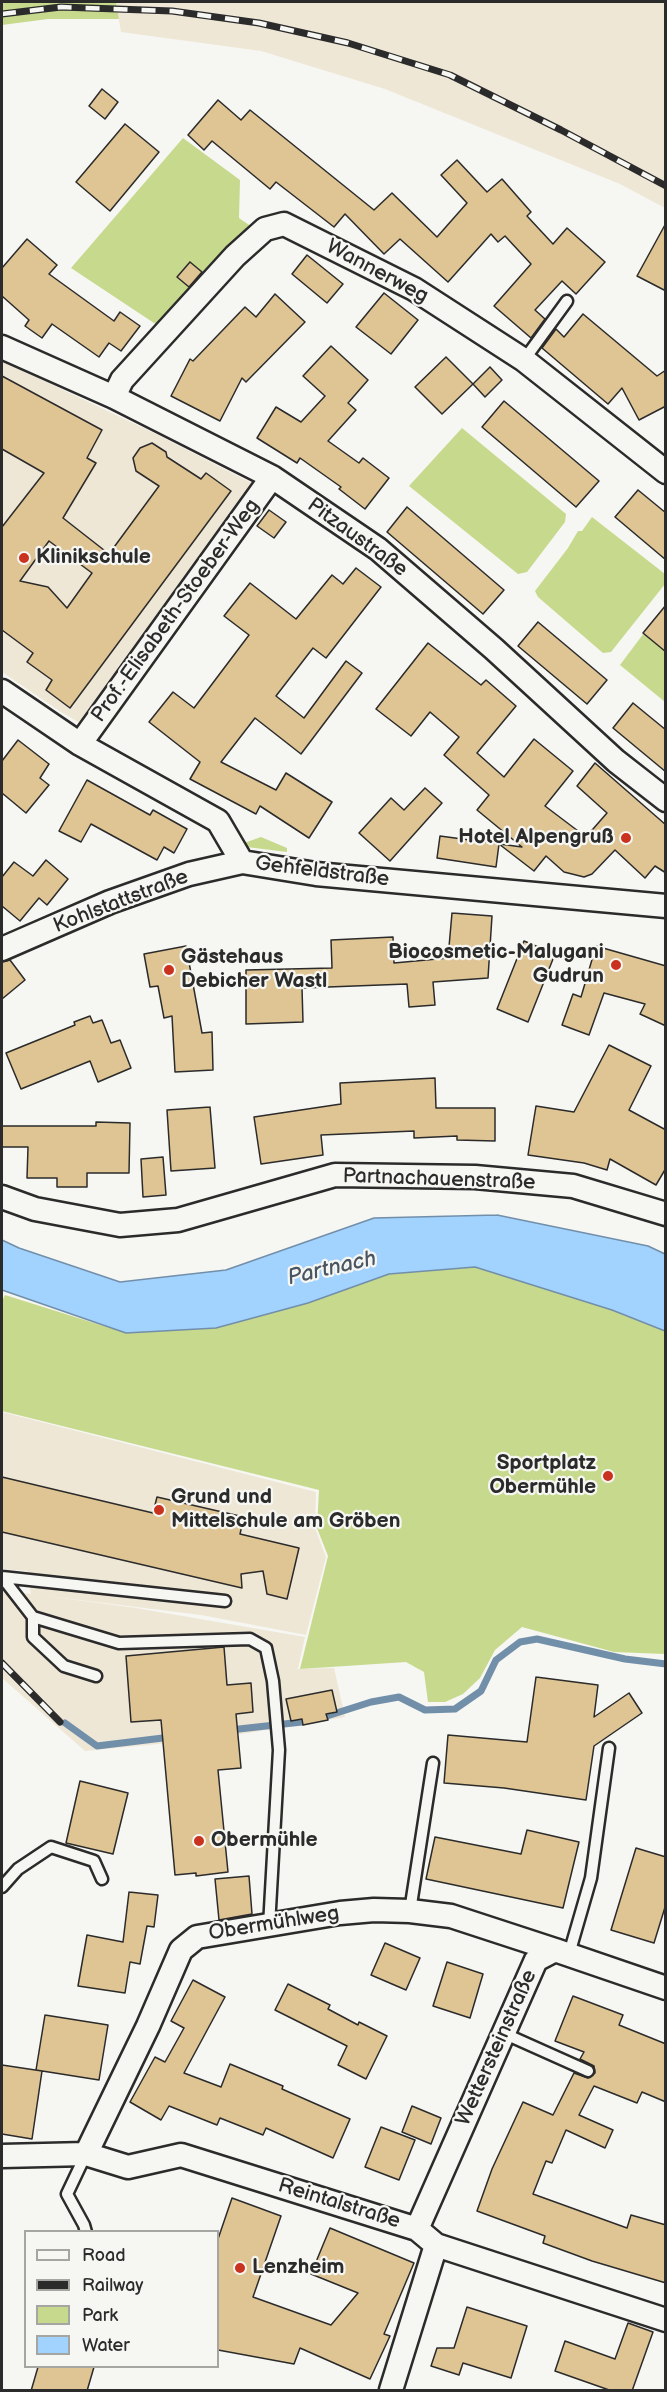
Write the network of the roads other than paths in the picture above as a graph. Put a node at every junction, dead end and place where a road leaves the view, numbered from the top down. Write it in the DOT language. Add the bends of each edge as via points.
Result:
graph roads {
  1 [pos="567,301"];
  2 [pos="2,347"];
  3 [pos="524,360"];
  4 [pos="114,397"];
  5 [pos="666,472"];
  6 [pos="272,477"];
  7 [pos="2,691"];
  8 [pos="80,744"];
  9 [pos="666,800"];
  10 [pos="242,862"];
  11 [pos="666,906"];
  12 [pos="2,949"];
  13 [pos="2,1197"];
  14 [pos="666,1214"];
  15 [pos="2,1576"];
  16 [pos="225,1601"];
  17 [pos="33,1617"];
  18 [pos="96,1676"];
  19 [pos="609,1748"];
  20 [pos="433,1763"];
  21 [pos="102,1879"];
  22 [pos="2,1887"];
  23 [pos="410,1911"];
  24 [pos="269,1926"];
  25 [pos="562,1952"];
  26 [pos="665,1987"];
  27 [pos="503,2033"];
  28 [pos="588,2071"];
  29 [pos="86,2154"];
  30 [pos="2,2156"];
  31 [pos="417,2229"];
  32 [pos="85,2230"];
  33 [pos="436,2245"];
  34 [pos="666,2320"];
  35 [pos="391,2391"];
  1 -- 3 [label="lane"];
  2 -- 4 [label="street, Pitzaustraße"];
  3 -- 4 [label="street, Wannerweg" via="414,289 284,224 265,229 235,256 122,380"];
  3 -- 5 [label="street, Wannerweg"];
  4 -- 6 [label="street, Pitzaustraße"];
  6 -- 8 [label="street, Prof.-Elisabeth-Stoeber-Weg"];
  6 -- 9 [label="street, Pitzaustraße" via="378,549 616,761"];
  7 -- 8 [label="street, Gehfeldstraße"];
  8 -- 10 [label="street, Gehfeldstraße" via="218,821"];
  10 -- 11 [label="street, Gehfeldstraße" via="316,874"];
  10 -- 12 [label="street, Kohlstattstraße" via="189,874 110,902"];
  13 -- 14 [label="street, Partnachauenstraße" via="35,1209 120,1225 178,1220 335,1175 475,1177 573,1186"];
  15 -- 16 [label="lane"];
  15 -- 17 [label="lane"];
  17 -- 18 [label="lane" via="33,1637 64,1666"];
  17 -- 24 [label="lane" via="119,1643 250,1639 267,1648 279,1740"];
  19 -- 25 [label="lane" via="591,1878"];
  20 -- 23 [label="lane"];
  21 -- 22 [label="lane" via="94,1861 51,1847 18,1869"];
  23 -- 24 [label="street, Obermühlweg" via="363,1911"];
  23 -- 25 [label="street, Obermühlweg" via="451,1916"];
  24 -- 29 [label="street, Obermühlweg" via="197,1936 181,1950"];
  25 -- 26 [label="street"];
  25 -- 27 [label="street, Wettersteinstraße" via="536,1960"];
  27 -- 28 [label="lane"];
  27 -- 31 [label="street, Wettersteinstraße"];
  29 -- 30 [label="street, Reintalstraße"];
  29 -- 31 [label="street, Reintalstraße" via="128,2167 181,2155"];
  29 -- 32 [label="lane" via="67,2194"];
  31 -- 33 [label="street, Reintalstraße"];
  33 -- 34 [label="street, Reintalstraße"];
  33 -- 35 [label="street"];
}
